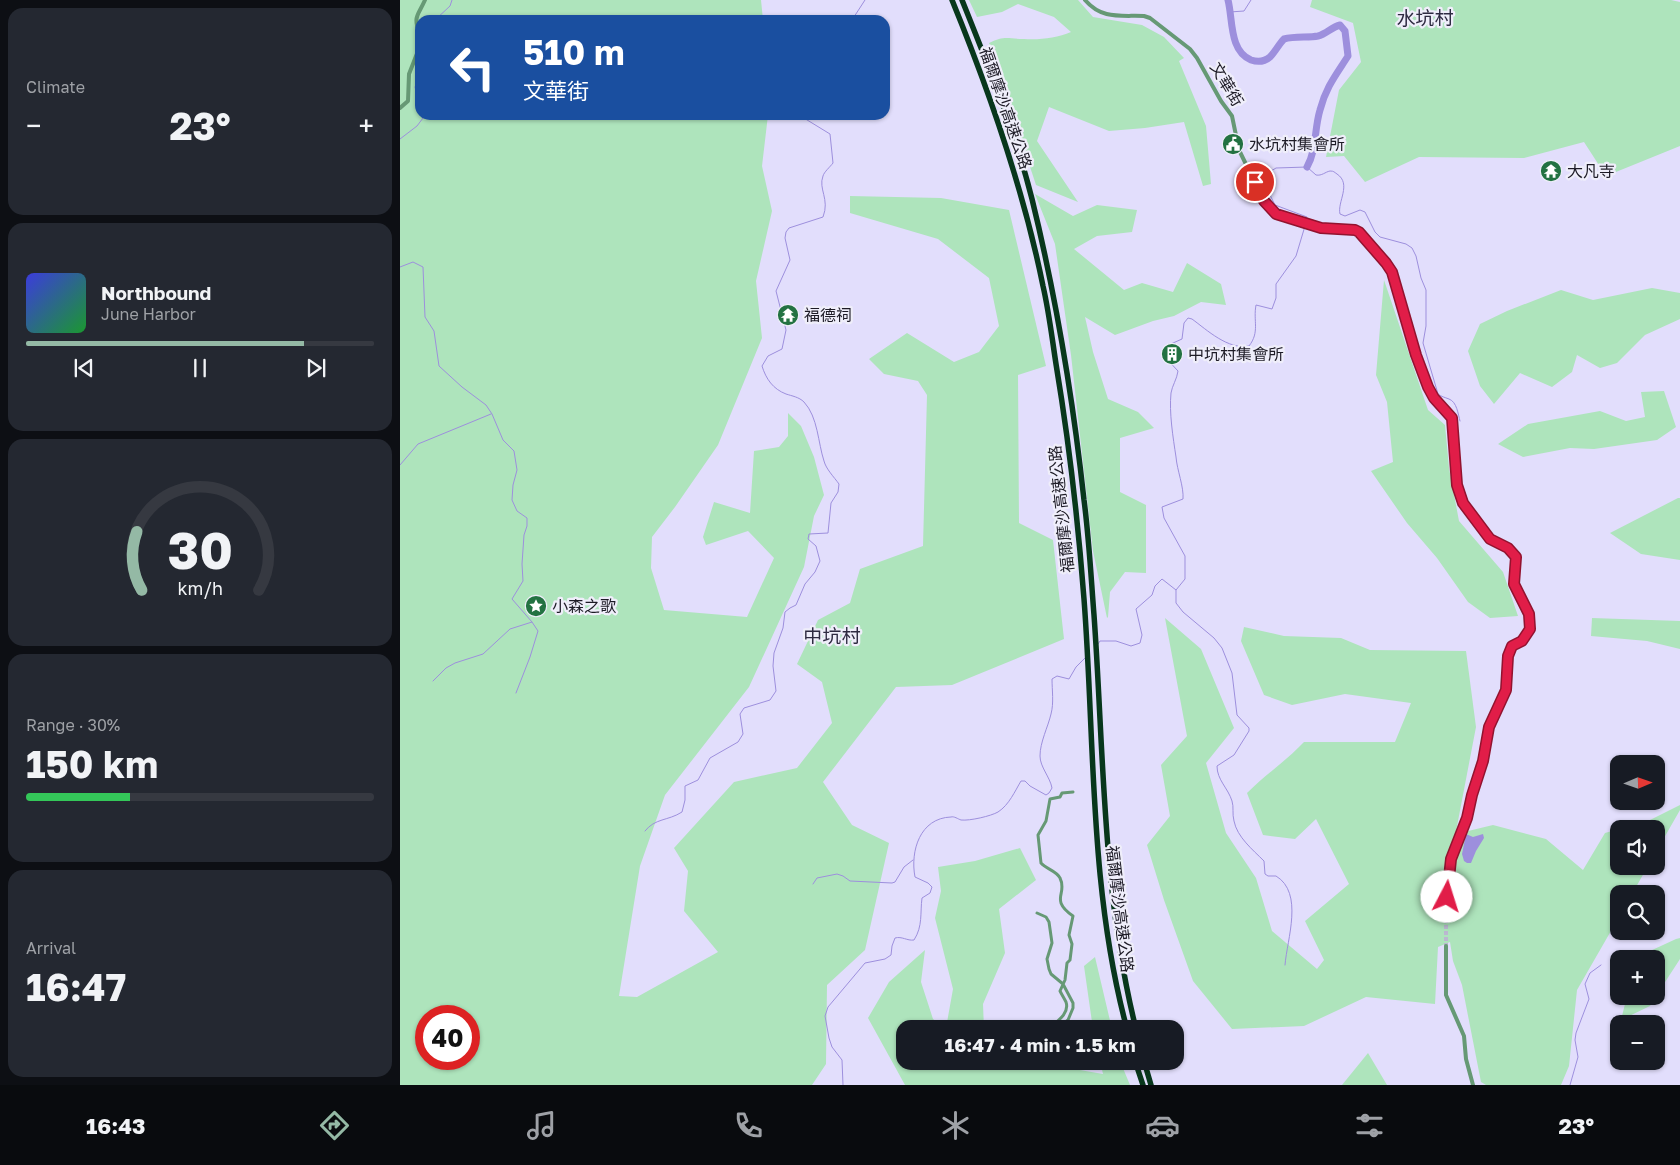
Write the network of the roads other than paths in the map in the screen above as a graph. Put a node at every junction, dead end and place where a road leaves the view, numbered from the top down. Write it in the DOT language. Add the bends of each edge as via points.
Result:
graph roads {
  1 [pos="425,0"];
  2 [pos="952,0"];
  3 [pos="962,0"];
  4 [pos="1085,0"];
  5 [pos="417,15"];
  6 [pos="415,59"];
  7 [pos="400,108"];
  8 [pos="1073,792"];
  9 [pos="1037,913"];
  10 [pos="1446,914"];
  11 [pos="1446,946"];
  12 [pos="1063,984"];
  13 [pos="1058,1020"];
  14 [pos="1067,1020"];
  15 [pos="1124,1020"];
  16 [pos="1134,1020"];
  17 [pos="1138,1070"];
  18 [pos="1147,1070"];
  19 [pos="1143,1085"];
  20 [pos="1151,1085"];
  21 [pos="1473,1085"];
  1 -- 5 [label="street"];
  2 -- 15 [label="highway, 福爾摩沙高速公路" via="1009,156 1044,287 1076,501 1099,859 1112,963"];
  3 -- 16 [label="highway, 福爾摩沙高速公路" via="1013,136 1052,284 1082,482 1094,618 1108,858 1123,970"];
  4 -- 10 [label="street, 文華街" via="1103,14 1150,18 1190,49 1232,116 1238,147 1264,201 1276,214 1327,229 1359,232 1386,263 1392,272 1428,387 1452,418 1461,498 1490,539 1514,553 1514,584 1530,618 1530,629 1508,656 1505,696 1489,727 1467,818 1451,859"];
  6 -- 7 [label="street" via="409,74 408,101"];
  8 -- 12 [label="street" via="1064,792 1060,797 1050,799 1046,821 1038,835 1042,864 1060,879 1061,906 1073,916 1069,935 1071,952"];
  9 -- 12 [label="street" via="1049,922 1052,944 1047,959 1048,969"];
  11 -- 21 [label="street" via="1446,995 1464,1036"];
  12 -- 13 [label="street" via="1060,991 1067,1008"];
  12 -- 14 [label="street" via="1073,1003"];
  17 -- 19 [label="highway"];
  18 -- 20 [label="highway"];
}
